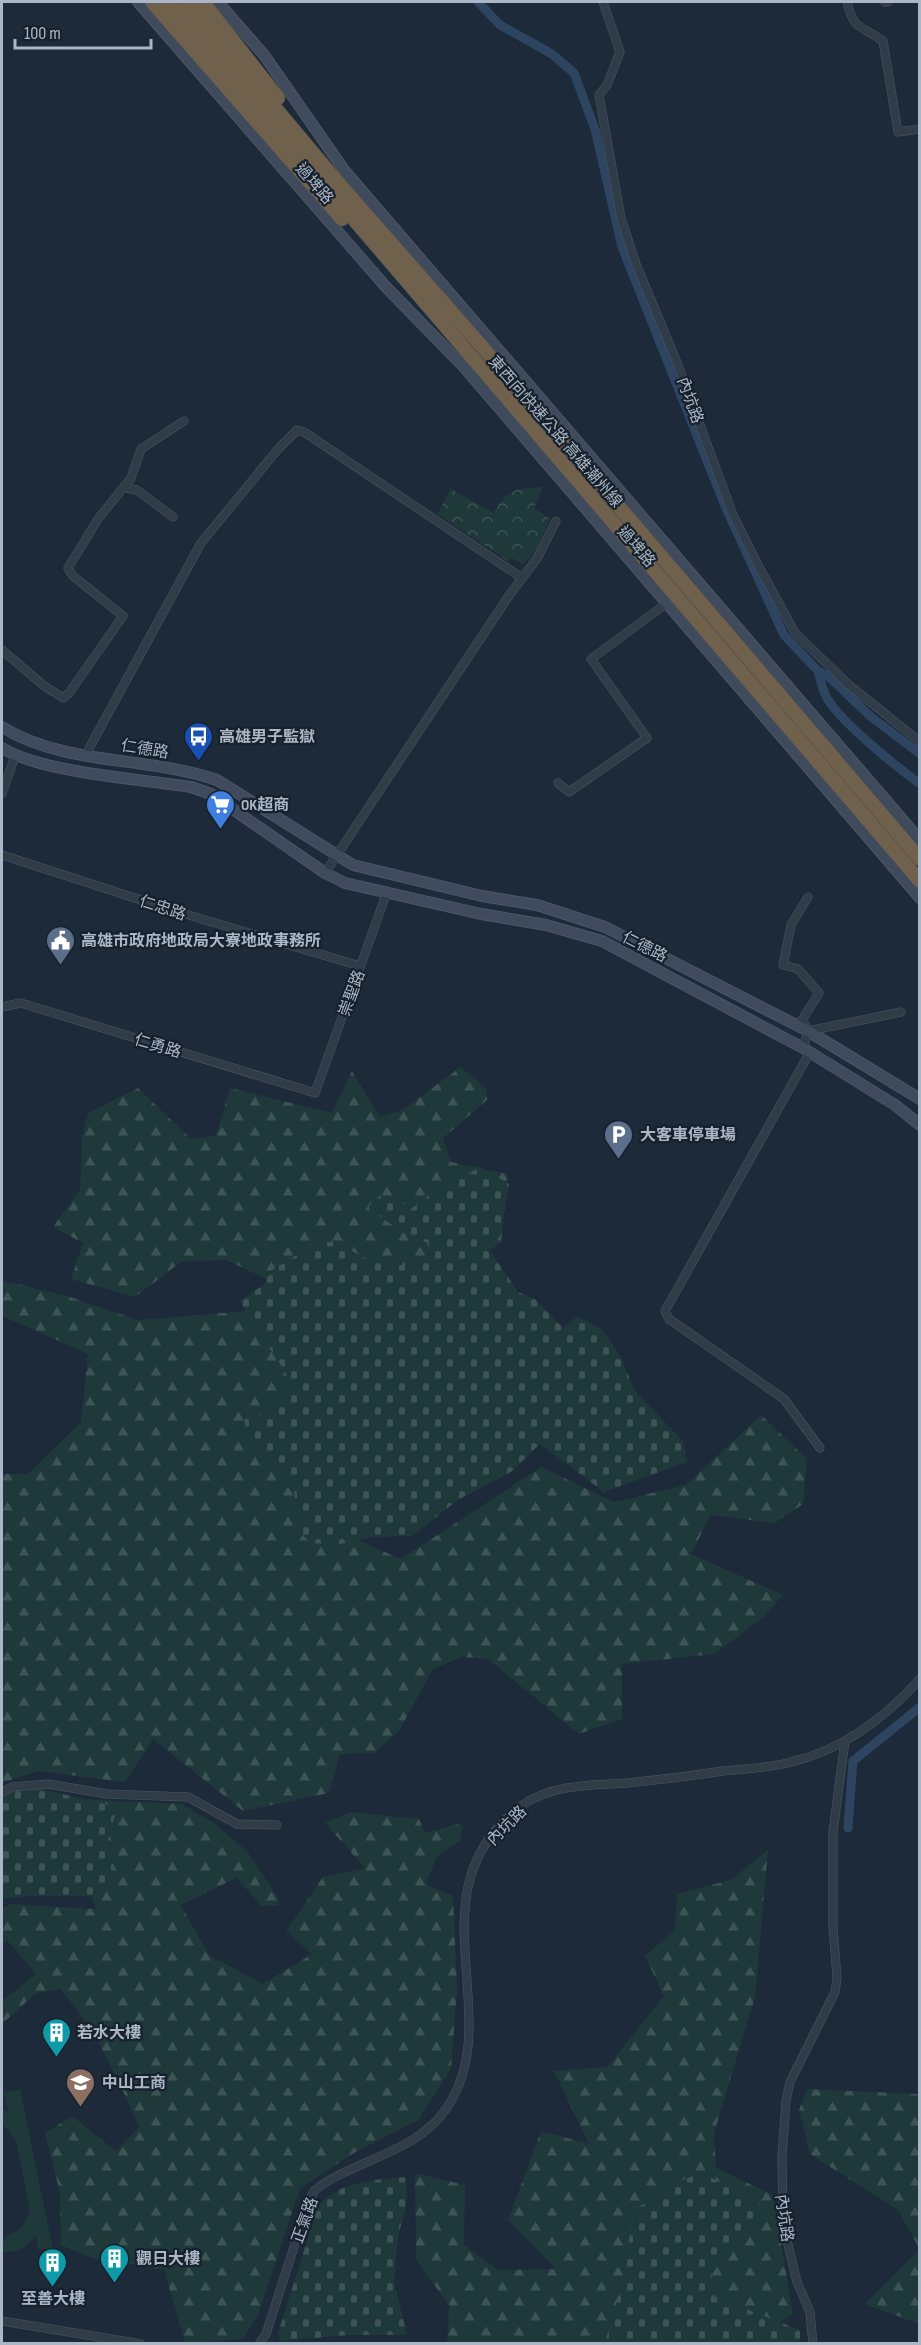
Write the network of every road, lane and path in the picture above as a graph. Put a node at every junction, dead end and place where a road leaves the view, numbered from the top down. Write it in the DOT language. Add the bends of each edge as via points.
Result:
graph roads {
  1 [pos="138,2"];
  2 [pos="152,2"];
  3 [pos="168,2"];
  4 [pos="186,2"];
  5 [pos="203,2"];
  6 [pos="218,2"];
  7 [pos="603,2"];
  8 [pos="847,2"];
  9 [pos="920,129"];
  10 [pos="334,178"];
  11 [pos="472,359"];
  12 [pos="184,421"];
  13 [pos="125,488"];
  14 [pos="173,517"];
  15 [pos="556,521"];
  16 [pos="522,578"];
  17 [pos="667,603"];
  18 [pos="2,650"];
  19 [pos="2,727"];
  20 [pos="920,742"];
  21 [pos="2,748"];
  22 [pos="86,754"];
  23 [pos="15,756"];
  24 [pos="558,783"];
  25 [pos="2,794"];
  26 [pos="920,840"];
  27 [pos="2,855"];
  28 [pos="336,856"];
  29 [pos="920,859"];
  30 [pos="325,873"];
  31 [pos="920,881"];
  32 [pos="387,892"];
  33 [pos="808,897"];
  34 [pos="920,898"];
  35 [pos="360,966"];
  36 [pos="2,1007"];
  37 [pos="901,1012"];
  38 [pos="808,1031"];
  39 [pos="806,1050"];
  40 [pos="315,1093"];
  41 [pos="920,1099"];
  42 [pos="920,1125"];
  43 [pos="820,1448"];
  44 [pos="920,1679"];
  45 [pos="845,1741"];
  46 [pos="2,1792"];
  47 [pos="277,1825"];
  48 [pos="404,2145"];
  49 [pos="2,2321"];
  50 [pos="141,2343"];
  51 [pos="259,2343"];
  52 [pos="813,2343"];
  1 -- 17 [label="main road, 過埤路" via="386,287 464,367"];
  2 -- 11 [label="highway" via="317,192"];
  3 -- 11 [label="highway, 東西向快速公路 高雄潮州線"];
  4 -- 10 [label="highway, 東西向快速公路 高雄潮州線"];
  5 -- 10 [label="highway"];
  6 -- 26 [label="main road, 過埤路" via="264,56 351,178"];
  7 -- 20 [label="street, 內坑路" via="620,52 599,95 621,218 733,515 795,633 849,685"];
  8 -- 9 [label="street" via="850,16 860,30 883,41 898,132"];
  10 -- 29 [label="highway, 東西向快速公路 高雄潮州線"];
  11 -- 31 [label="highway, 東西向快速公路 高雄潮州線"];
  12 -- 13 [label="street" via="141,449"];
  13 -- 14 [label="street" via="137,490"];
  13 -- 18 [label="street" via="98,519 68,568 123,616 69,693 63,698"];
  15 -- 16 [label="street"];
  16 -- 22 [label="street" via="297,430 201,543"];
  16 -- 28 [label="street"];
  17 -- 24 [label="street" via="591,659 647,738 569,792"];
  17 -- 34 [label="main road, 過埤路"];
  19 -- 22 [label="main road, 仁德路" via="20,738"];
  21 -- 23 [label="main road, 仁德路"];
  22 -- 28 [label="main road, 仁德路" via="194,772 217,780"];
  23 -- 25 [label="street"];
  23 -- 30 [label="main road, 仁德路" via="52,766 191,787 211,794"];
  27 -- 35 [label="street, 仁忠路"];
  28 -- 30 [label="street"];
  28 -- 38 [label="main road, 仁德路" via="353,865 537,905 604,927"];
  30 -- 32 [label="main road, 仁德路" via="345,883"];
  32 -- 35 [label="street, 崇聖路"];
  32 -- 39 [label="main road, 仁德路" via="546,925 602,941"];
  33 -- 38 [label="street" via="791,925 783,965 798,969 819,993 802,1020"];
  35 -- 40 [label="street, 崇聖路"];
  36 -- 40 [label="street, 仁勇路" via="21,1003"];
  37 -- 38 [label="street"];
  38 -- 39 [label="street"];
  38 -- 41 [label="main road, 仁德路"];
  39 -- 42 [label="main road, 仁德路" via="895,1104"];
  39 -- 43 [label="street" via="665,1311 669,1319 784,1399"];
  44 -- 45 [label="street, 內坑路" via="875,1722"];
  45 -- 48 [label="street, 內坑路" via="788,1763 557,1791 523,1805 511,1815 479,1853 465,1906 466,2068 446,2110"];
  45 -- 52 [label="street, 內坑路" via="833,1832 835,1992 790,2082 782,2157 783,2224 797,2282 810,2312"];
  46 -- 47 [label="street" via="12,1787 48,1784 107,1794 188,1797 237,1824"];
  48 -- 51 [label="street, 正氣路" via="315,2190 266,2334"];
  49 -- 50 [label="street"];
}
